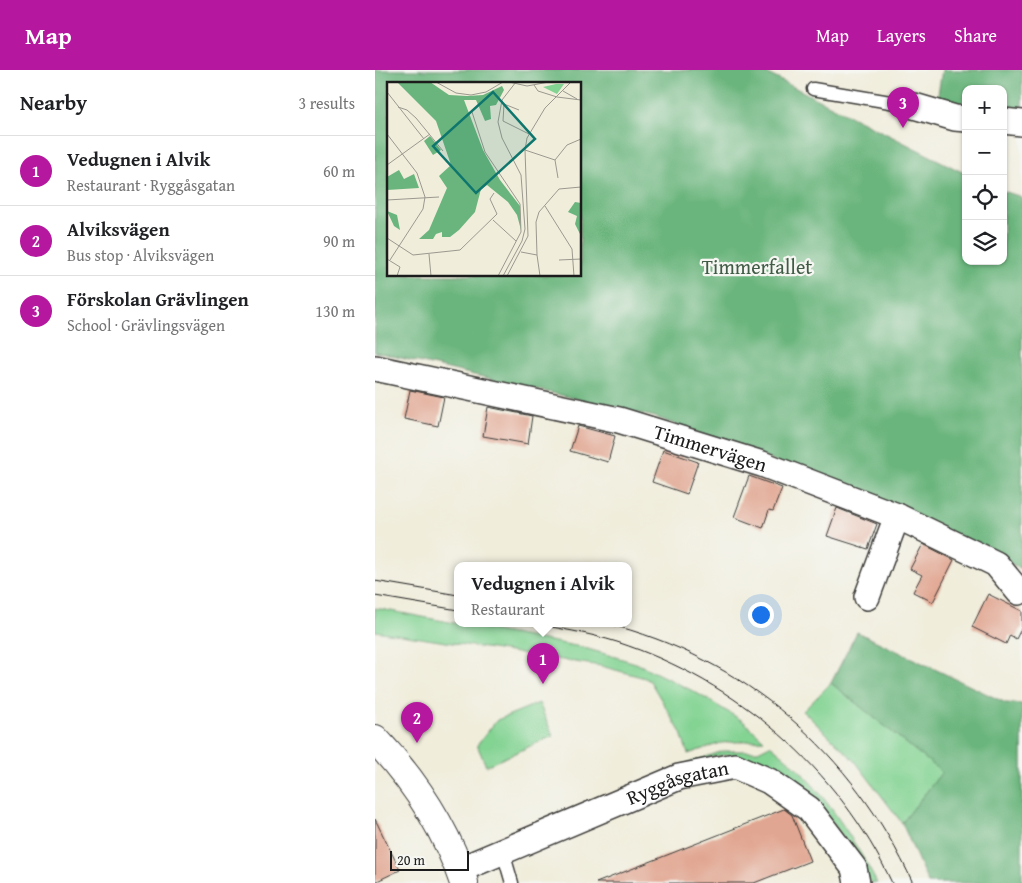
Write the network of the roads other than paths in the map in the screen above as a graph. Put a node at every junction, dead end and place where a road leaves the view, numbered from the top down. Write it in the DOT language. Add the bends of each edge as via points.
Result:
graph roads {
  1 [pos="813,89"];
  2 [pos="914,106"];
  3 [pos="962,119"];
  4 [pos="1007,121"];
  5 [pos="1022,123"];
  6 [pos="375,368"];
  7 [pos="897,516"];
  8 [pos="1019,592"];
  9 [pos="867,597"];
  10 [pos="375,739"];
  11 [pos="503,852"];
  12 [pos="461,876"];
  13 [pos="511,883"];
  14 [pos="857,883"];
  1 -- 2 [label="lane"];
  2 -- 3 [label="street"];
  4 -- 5 [label="street"];
  6 -- 7 [label="street, Timmervägen" via="619,420 761,464"];
  7 -- 8 [label="street, Timmervägen" via="996,564"];
  7 -- 9 [label="street"];
  10 -- 12 [label="street" via="420,794 442,831"];
  11 -- 12 [label="street, Ryggåsgatan"];
  11 -- 13 [label="lane"];
  11 -- 14 [label="street, Ryggåsgatan" via="679,777 735,766 769,781 809,809 854,868"];
}
